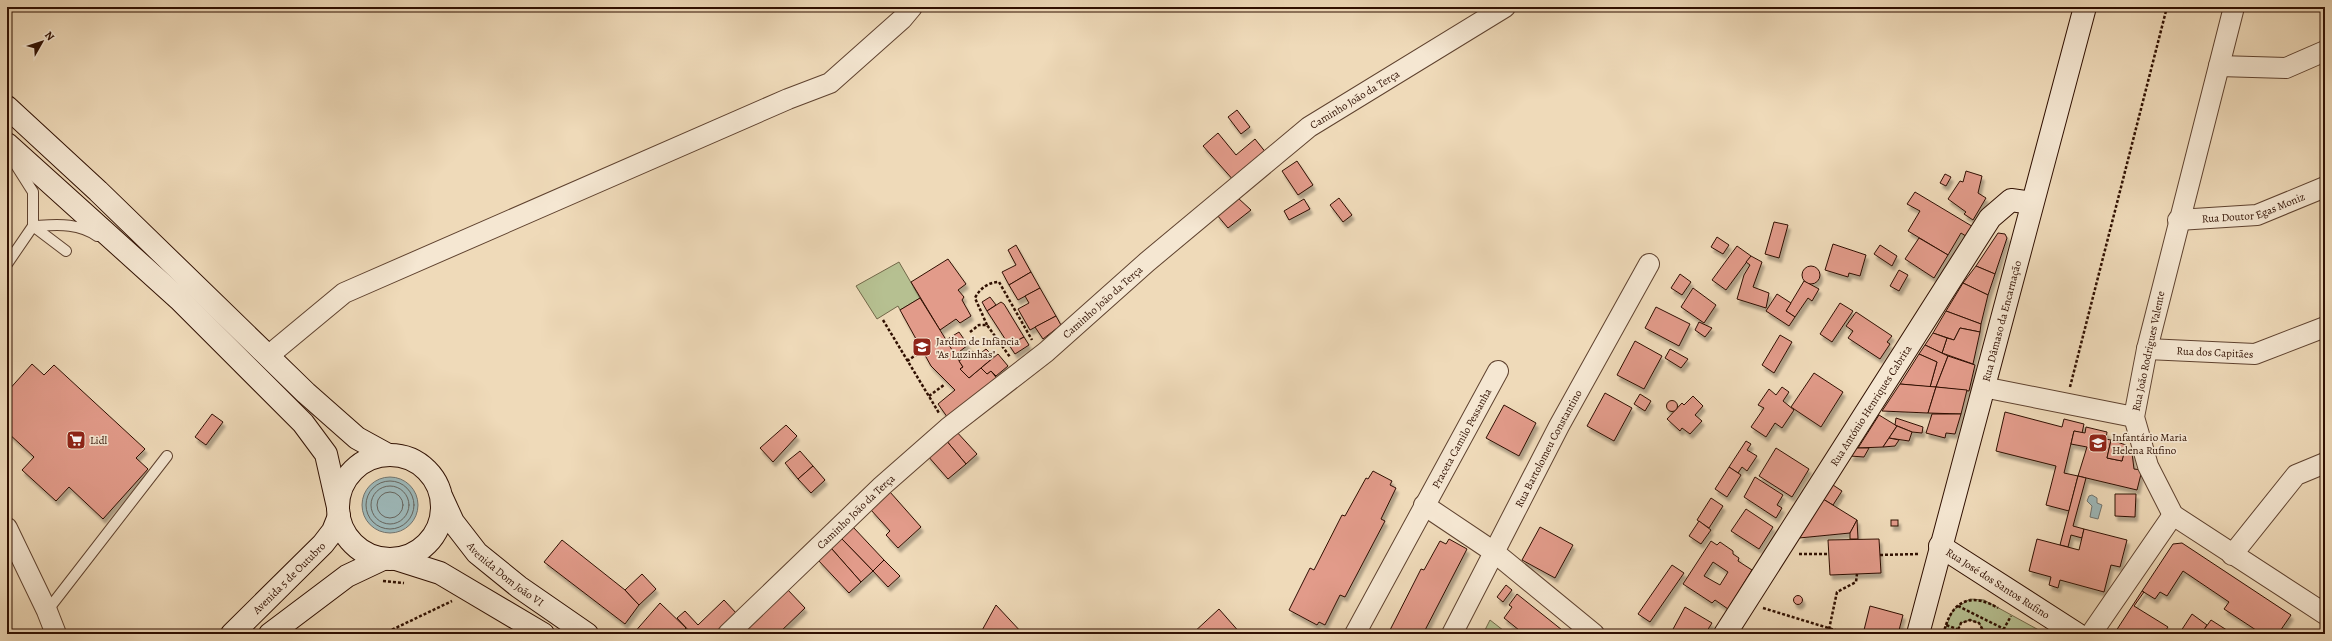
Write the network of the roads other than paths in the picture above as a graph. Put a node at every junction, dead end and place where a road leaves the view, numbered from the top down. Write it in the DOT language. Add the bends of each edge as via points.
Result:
graph roads {
  1 [pos="912,7"];
  2 [pos="1505,7"];
  3 [pos="2085,7"];
  4 [pos="2234,7"];
  5 [pos="2325,51"];
  6 [pos="2219,66"];
  7 [pos="7,107"];
  8 [pos="7,144"];
  9 [pos="7,153"];
  10 [pos="2325,186"];
  11 [pos="2032,203"];
  12 [pos="2178,220"];
  13 [pos="33,226"];
  14 [pos="66,251"];
  15 [pos="132,255"];
  16 [pos="7,264"];
  17 [pos="1649,264"];
  18 [pos="2325,327"];
  19 [pos="2147,349"];
  20 [pos="268,356"];
  21 [pos="1498,371"];
  22 [pos="1983,387"];
  23 [pos="2134,417"];
  24 [pos="388,455"];
  25 [pos="167,456"];
  26 [pos="2325,463"];
  27 [pos="441,497"];
  28 [pos="1424,505"];
  29 [pos="339,511"];
  30 [pos="2173,515"];
  31 [pos="7,528"];
  32 [pos="1940,546"];
  33 [pos="1494,552"];
  34 [pos="2232,555"];
  35 [pos="389,559"];
  36 [pos="47,611"];
  37 [pos="511,614"];
  38 [pos="2325,614"];
  39 [pos="56,634"];
  40 [pos="232,634"];
  41 [pos="270,634"];
  42 [pos="523,634"];
  43 [pos="542,634"];
  44 [pos="587,634"];
  45 [pos="728,634"];
  46 [pos="1355,634"];
  47 [pos="1452,634"];
  48 [pos="1594,634"];
  49 [pos="1725,634"];
  50 [pos="1918,634"];
  51 [pos="2077,634"];
  52 [pos="2091,634"];
  1 -- 20 [label="street" via="902,19 830,83 344,293"];
  2 -- 45 [label="street, Caminho João da Terça" via="1309,127 1147,262 1046,352 948,428 882,486"];
  3 -- 11 [label="main road, Rua Dâmaso da Encarnação"];
  4 -- 6 [label="street, Rua João Rodrigues Valente"];
  5 -- 6 [label="street" via="2286,68"];
  6 -- 12 [label="street, Rua João Rodrigues Valente"];
  7 -- 20 [label="main road" via="98,191"];
  8 -- 15 [label="main road"];
  9 -- 13 [label="lane" via="33,192"];
  10 -- 12 [label="street, Rua Doutor Egas Moniz" via="2257,215"];
  11 -- 22 [label="main road, Rua Dâmaso da Encarnação"];
  11 -- 49 [label="main road, Rua António Henriques Cabrita" via="2011,200 1990,218"];
  12 -- 19 [label="street, Rua João Rodrigues Valente"];
  13 -- 14 [label="lane"];
  13 -- 15 [label="lane" via="71,225 91,231 113,249"];
  13 -- 16 [label="lane"];
  15 -- 29 [label="main road" via="304,424 326,454"];
  17 -- 33 [label="street, Rua Bartolomeu Constantino" via="1559,426"];
  18 -- 19 [label="street, Rua dos Capitães" via="2255,354"];
  19 -- 23 [label="street, Rua João Rodrigues Valente"];
  20 -- 24 [label="main road" via="357,438"];
  21 -- 28 [label="street, Praceta Camilo Pessanha"];
  22 -- 23 [label="street"];
  22 -- 32 [label="main road, Rua Dâmaso da Encarnação"];
  23 -- 30 [label="street, Rua João Rodrigues Valente" via="2148,466"];
  24 -- 27 [label="main road, Avenida Dom João VI" via="407,458 420,465 434,479"];
  24 -- 29 [label="main road, Avenida Dom João VI" via="368,460 353,471 342,488"];
  25 -- 36 [label="lane"];
  26 -- 34 [label="street" via="2296,475"];
  27 -- 35 [label="main road, Avenida Dom João VI" via="442,517 432,539 417,552"];
  27 -- 44 [label="main road, Avenida Dom João VI" via="453,522 477,553 519,587"];
  28 -- 33 [label="street"];
  28 -- 46 [label="street, Praceta Camilo Pessanha"];
  29 -- 35 [label="main road" via="344,532 353,543 364,552"];
  29 -- 40 [label="main road, Avenida 5 de Outubro" via="333,531 323,544"];
  30 -- 34 [label="street, Rua João Rodrigues Valente"];
  30 -- 52 [label="street"];
  31 -- 36 [label="street"];
  32 -- 50 [label="main road, Rua Dâmaso da Encarnação"];
  32 -- 51 [label="main road, Rua José dos Santos Rufino"];
  33 -- 47 [label="street, Rua Bartolomeu Constantino"];
  33 -- 48 [label="street"];
  34 -- 38 [label="street, Rua João Rodrigues Valente"];
  35 -- 37 [label="main road" via="440,573"];
  35 -- 41 [label="main road" via="347,576"];
  36 -- 39 [label="street"];
  37 -- 42 [label="lane"];
  37 -- 43 [label="main road"];
}
